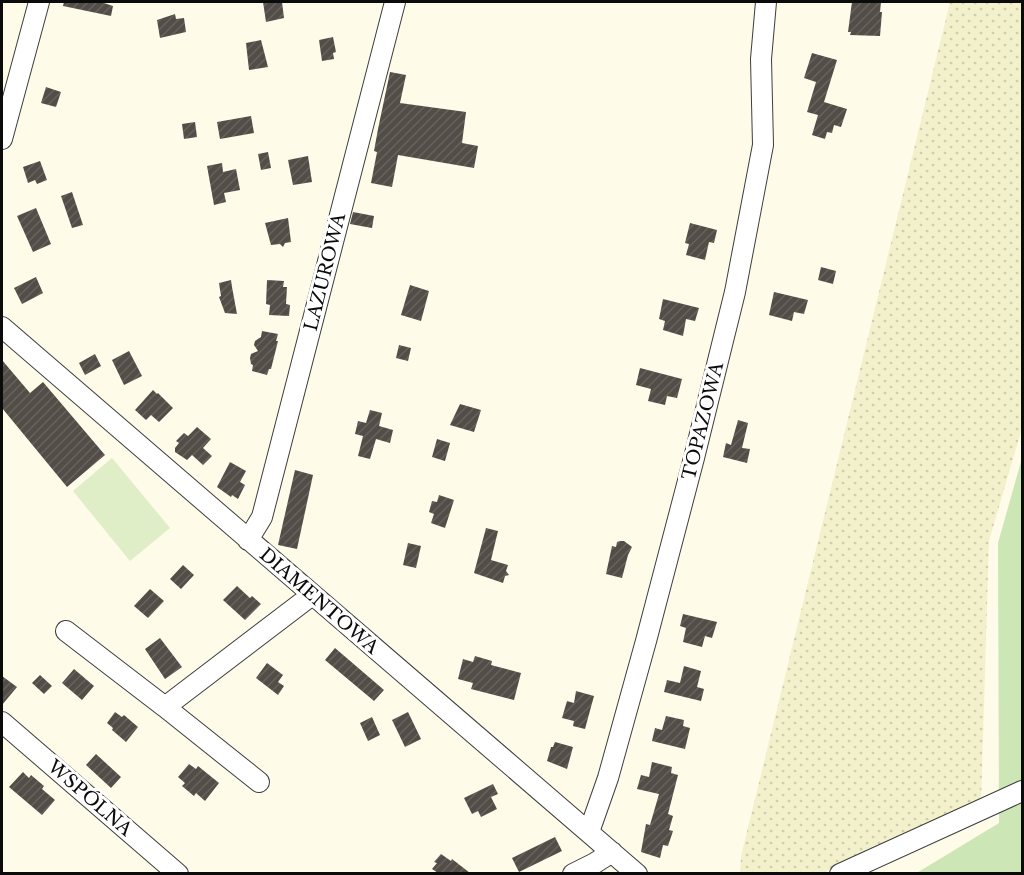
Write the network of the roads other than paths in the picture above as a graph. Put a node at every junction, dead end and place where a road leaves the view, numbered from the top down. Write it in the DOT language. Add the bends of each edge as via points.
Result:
graph roads {
  1 [pos="39,2"];
  2 [pos="395,2"];
  3 [pos="766,2"];
  4 [pos="2,139"];
  5 [pos="2,327"];
  6 [pos="248,540"];
  7 [pos="312,595"];
  8 [pos="66,631"];
  9 [pos="165,707"];
  10 [pos="2,722"];
  11 [pos="259,782"];
  12 [pos="1023,791"];
  13 [pos="589,832"];
  14 [pos="612,852"];
  15 [pos="178,873"];
  16 [pos="573,873"];
  17 [pos="637,873"];
  18 [pos="840,873"];
  1 -- 4 [label="street"];
  2 -- 6 [label="street, LAZUROWA" via="262,517"];
  3 -- 13 [label="street, TOPAZOWA" via="761,59 763,145 737,280 649,630"];
  5 -- 6 [label="street, DIAMENTOWA"];
  6 -- 7 [label="street, DIAMENTOWA"];
  7 -- 9 [label="street"];
  7 -- 13 [label="street, DIAMENTOWA"];
  8 -- 9 [label="street"];
  9 -- 11 [label="street"];
  10 -- 15 [label="street, WSPÓLNA"];
  12 -- 18 [label="street"];
  13 -- 14 [label="street, DIAMENTOWA"];
  14 -- 16 [label="street"];
  14 -- 17 [label="street, DIAMENTOWA"];
}
